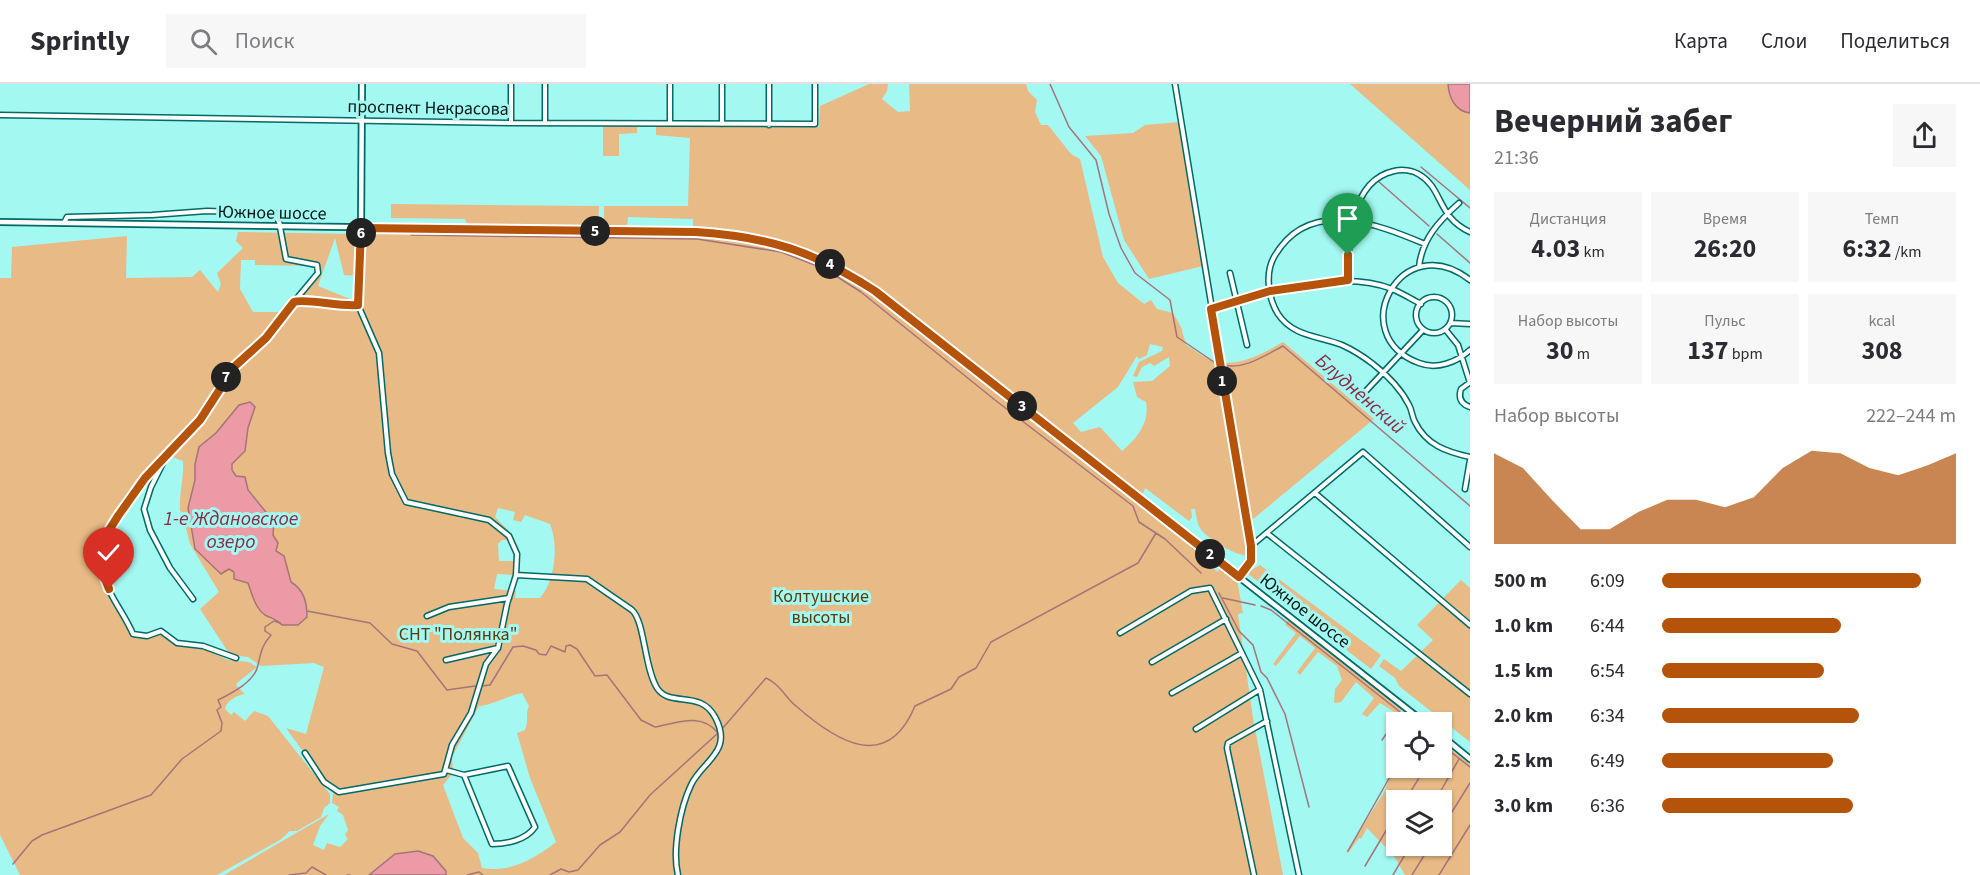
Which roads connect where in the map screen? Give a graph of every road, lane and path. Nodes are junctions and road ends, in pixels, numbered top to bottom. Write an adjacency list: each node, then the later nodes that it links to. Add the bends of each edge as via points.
1 (362, 84): 10 (street)
2 (511, 84): 11 (street)
3 (545, 84): 12 (street)
4 (670, 84): 13 (street)
5 (722, 84): 14 (street)
6 (769, 84): 15 (street)
7 (815, 84): 15 (street, проспект Некрасова, via 814,124)
8 (1175, 84): 35 (street)
9 (0, 115): 10 (street, проспект Некрасова)
10 (362, 120): 11 (street, проспект Некрасова); 22 (street)
11 (511, 123): 12 (street, проспект Некрасова)
12 (545, 123): 13 (street, проспект Некрасова)
13 (670, 123): 14 (street, проспект Некрасова)
14 (722, 124): 15 (street, проспект Некрасова)
15 (769, 125)
16 (1459, 203): 17 (street)
17 (1446, 215): 18 (street, via 1433,188 1420,175 1401,169 1381,174 1372,181); 23 (street); 24 (street)
18 (1353, 220): 24 (street); 27 (street); 30 (street, via 1318,222 1300,228 1284,241 1272,260)
19 (0, 222): 20 (street, Южное шоссе)
20 (64, 223): 21 (street, Южное шоссе); 21 (street, via 67,217 207,211 275,213)
21 (280, 227): 22 (street, Южное шоссе); 32 (street, via 286,259 317,265 318,273)
22 (361, 228): 34 (street); 56 (street, Южное шоссе, via 696,232 741,235 808,253 875,291)
23 (1470, 232)
24 (1425, 244): 25 (street)
25 (1419, 267): 28 (street, via 1444,265); 29 (street, via 1401,276)
26 (1230, 273): 31 (street)
27 (1348, 280): 29 (street); 30 (street)
28 (1470, 280)
29 (1390, 288): 33 (street); 42 (street, via 1383,319 1387,335)
30 (1270, 291): 31 (street); 44 (street, via 1278,313 1290,326 1341,345)
31 (1236, 301): 35 (street); 40 (street)
32 (294, 302): 34 (street); 48 (street, via 266,338 235,366 200,420)
33 (1420, 304): 36 (street, via 1431,298 1442,300 1450,308); 39 (street, via 1416,314)
34 (358, 305): 55 (street, via 379,353 388,453 392,474 406,502 498,525 515,547)
35 (1211, 309): 53 (street)
36 (1450, 323): 37 (street); 38 (street)
37 (1470, 324)
38 (1445, 329): 39 (street, via 1434,333); 43 (street)
39 (1423, 330): 42 (street)
40 (1247, 345)
41 (1470, 350): 43 (street)
42 (1401, 353): 43 (street, via 1423,365 1440,365); 44 (street)
43 (1462, 356): 45 (street)
44 (1383, 372): 46 (street); 49 (street, via 1410,405 1415,423 1427,440 1445,452)
45 (1470, 383): 47 (street, via 1461,389 1460,397)
46 (1364, 393)
47 (1470, 407)
48 (166, 457): 58 (street, via 144,509 159,548); 65 (street, via 140,485 106,535 101,562 105,582 133,634 147,636 161,631 177,643 203,646)
49 (1470, 458): 50 (street)
50 (1465, 489)
51 (1315, 493): 52 (street); 54 (street, via 1363,452); 61 (street)
52 (1268, 534): 53 (street); 70 (street)
53 (1251, 546): 56 (street, via 1251,561)
54 (1470, 547)
55 (516, 575): 57 (street); 79 (street, via 587,579 632,610 637,617 647,666 659,691 674,698 699,701 715,716 721,737 717,751 690,788 677,835)
56 (1239, 577): 71 (street, Южное шоссе)
57 (509, 598): 59 (street, via 449,607); 63 (street)
58 (193, 599)
59 (427, 616)
60 (1226, 619): 62 (street, via 1210,588 1191,591); 64 (street); 67 (street)
61 (1470, 625)
62 (1120, 633)
63 (498, 648): 66 (street); 77 (street, via 486,664 471,712 452,745)
64 (1242, 653): 68 (street); 69 (street)
65 (236, 658)
66 (446, 660)
67 (1152, 662)
68 (1260, 690): 72 (street); 73 (street)
69 (1172, 693)
70 (1470, 694)
71 (1411, 712)
72 (1267, 721): 80 (street, via 1228,743 1227,748); 81 (street)
73 (1196, 729)
74 (1452, 744): 76 (street)
75 (305, 753): 77 (street, via 324,782 339,792 434,777)
76 (1470, 759)
77 (446, 770): 78 (street)
78 (464, 775): 78 (street, via 492,844 517,841 534,831 508,766)
79 (678, 875)
80 (1254, 875)
81 (1299, 875)

